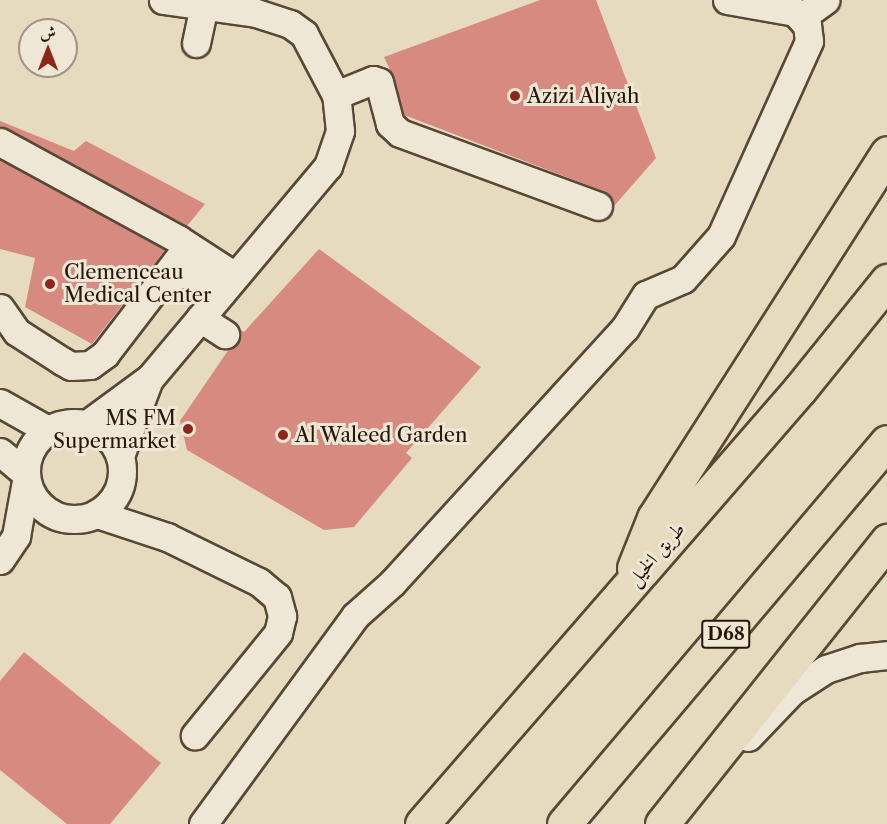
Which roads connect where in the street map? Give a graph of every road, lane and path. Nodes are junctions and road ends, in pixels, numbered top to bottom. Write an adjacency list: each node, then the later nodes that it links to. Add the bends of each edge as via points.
1 (163, 0): 5 (street)
2 (727, 0): 6 (street, via 786,9)
3 (825, 0): 6 (street)
4 (237, 5): 5 (street); 8 (street, via 304,34)
5 (204, 6): 7 (street)
6 (802, 17): 35 (street, via 809,32 805,57 712,248 683,279 646,295 617,337 392,583 355,616)
7 (196, 43)
8 (336, 95): 11 (street, via 373,80 379,82 390,124 400,134); 15 (street, via 340,131 328,166)
9 (0, 142): 12 (street)
10 (887, 153): 31 (highway, via 654,518 640,548)
11 (598, 206)
12 (188, 246): 13 (street); 15 (street)
13 (164, 278): 15 (street, via 197,274); 18 (street, via 105,354 90,365 71,366)
14 (887, 281): 31 (highway, طريق الخيل, via 800,389)
15 (228, 284): 17 (street)
16 (0, 308): 18 (street)
17 (200, 318): 19 (street); 20 (street)
18 (9, 328)
19 (225, 334)
20 (150, 378): 22 (street); 26 (street)
21 (0, 403): 23 (street)
22 (87, 425): 23 (street, via 67,423); 26 (street, via 107,436)
23 (48, 430): 27 (street, via 33,444)
24 (887, 442): 37 (highway, D68)
25 (0, 452): 27 (street)
26 (120, 456): 28 (street, via 122,472 117,493)
27 (26, 477): 28 (street, via 43,509); 30 (street, via 20,523)
28 (86, 517): 30 (street, via 41,530); 33 (street, via 144,527 266,586 279,603 282,616 278,633)
29 (887, 541): 34 (highway)
30 (5, 554)
31 (631, 582): 36 (highway, طريق الخيل)
32 (887, 655): 34 (street, via 843,663 808,680 792,691 713,775)
33 (195, 735)
34 (704, 776): 38 (highway)
35 (203, 824)
36 (422, 824)
37 (564, 824)
38 (663, 824)

